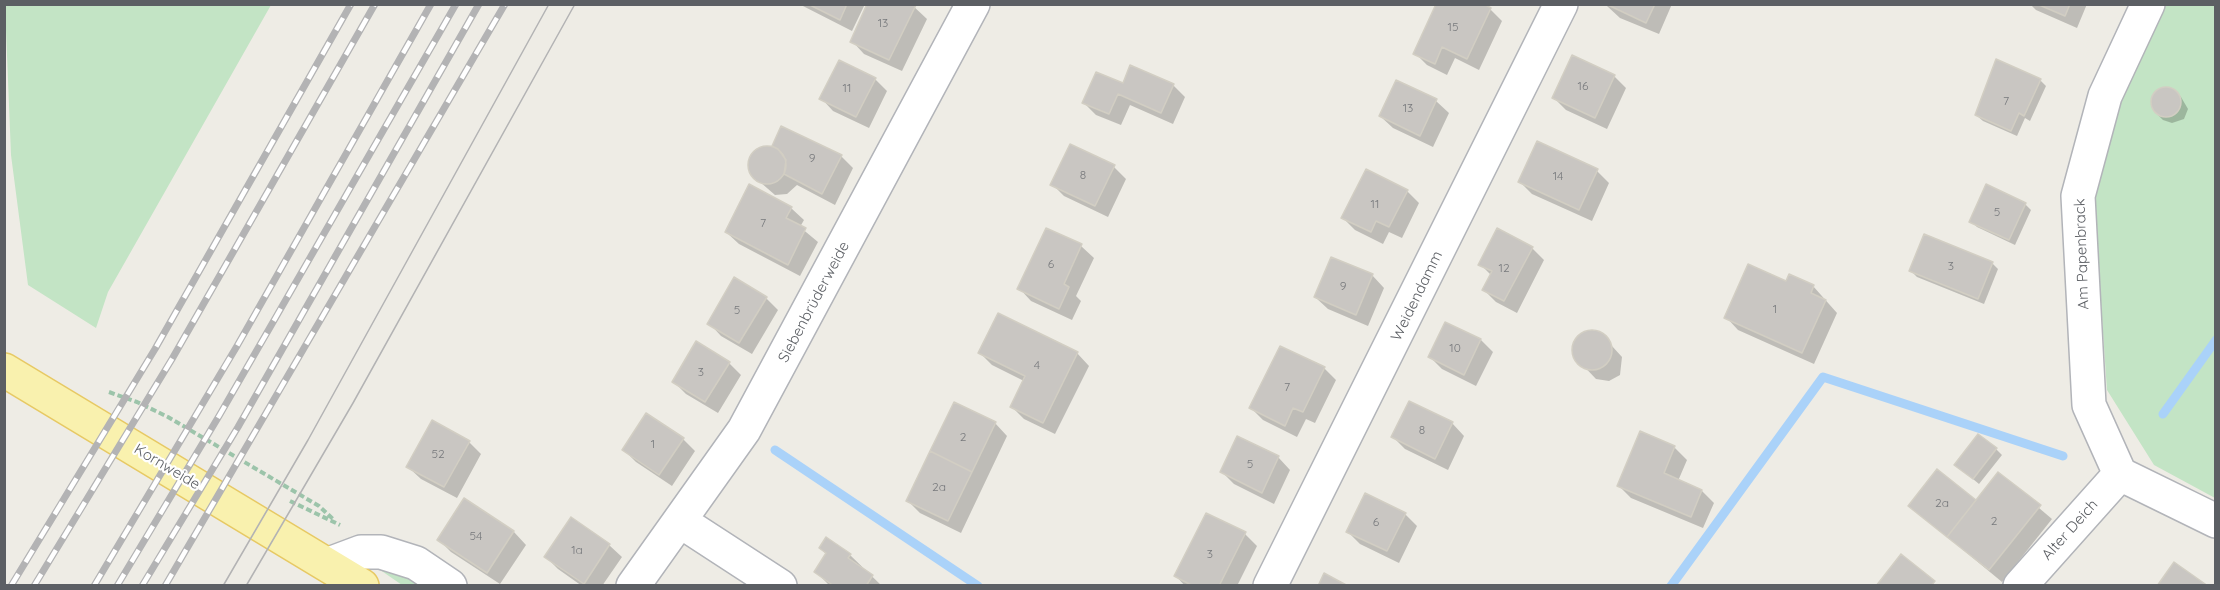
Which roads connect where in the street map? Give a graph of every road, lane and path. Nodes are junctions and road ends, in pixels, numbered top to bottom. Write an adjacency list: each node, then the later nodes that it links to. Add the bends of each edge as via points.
1 (973, 4): 7 (street, Siebenbrüderweide, via 744,430)
2 (1561, 4): 15 (street, Weidendamm)
3 (2148, 4): 6 (street, Am Papenbrack, via 2105,96 2078,196 2089,405)
4 (4, 370): 10 (main road, Kornweide)
5 (104, 390): 9 (path, via 168,417 320,506)
6 (2120, 474): 8 (street); 16 (street, Alter Deich)
7 (680, 521): 13 (street, Siebenbrüderweide); 14 (street)
8 (2216, 521)
9 (336, 523)
10 (329, 564): 11 (main road, Kornweide); 12 (street, via 361,552 381,552 416,563)
11 (362, 585)
12 (450, 585)
13 (633, 585)
14 (780, 585)
15 (1270, 585)
16 (2020, 585)

